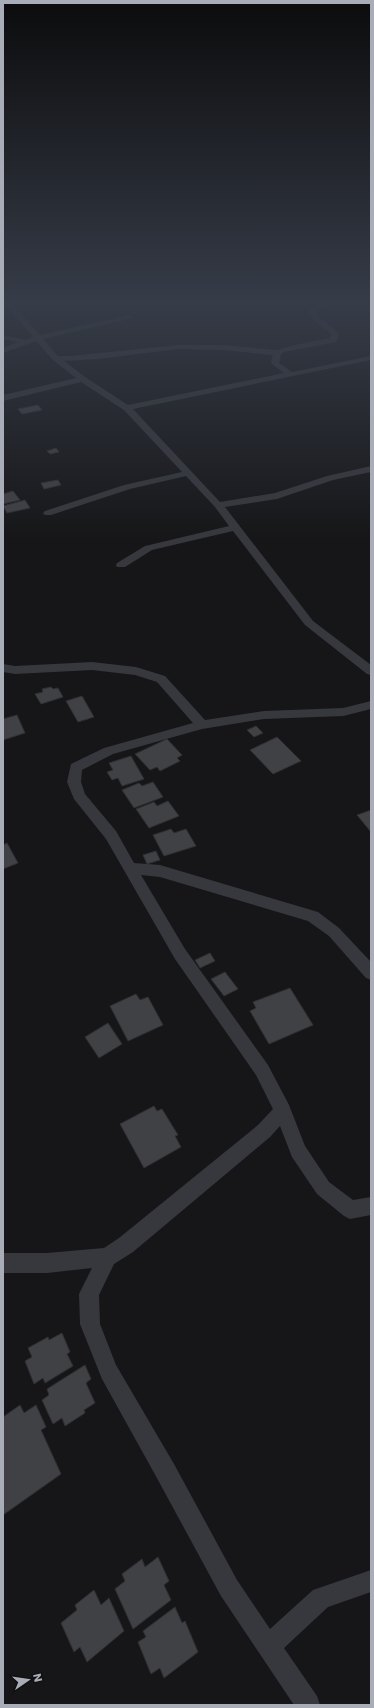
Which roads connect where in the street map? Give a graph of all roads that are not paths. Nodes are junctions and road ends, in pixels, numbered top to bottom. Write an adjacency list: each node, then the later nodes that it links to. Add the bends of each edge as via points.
1 (71, 382): 4 (street)
2 (86, 382): 5 (street)
3 (258, 382): 5 (street)
4 (3, 398)
5 (127, 408): 7 (street)
6 (371, 469): 8 (street, via 330,478 277,496)
7 (189, 473): 8 (street); 9 (street, via 127,487)
8 (218, 505): 10 (street)
9 (48, 513)
10 (235, 528): 11 (street, via 149,548); 13 (street, via 309,623)
11 (121, 564)
12 (371, 657): 13 (street)
13 (357, 659): 15 (street)
14 (3, 668): 17 (street, via 15,670 92,666 136,671 161,679)
15 (371, 671)
16 (371, 705): 17 (street, via 343,712 264,715)
17 (202, 725): 18 (street, via 109,751 76,767 74,782 79,796 110,834)
18 (130, 868): 19 (street, via 160,871 313,916 334,932); 20 (street, via 180,954 262,1070)
19 (371, 973)
20 (283, 1111): 21 (street, via 298,1151 323,1188 350,1210); 22 (street, via 264,1132 126,1245)
21 (371, 1206)
22 (107, 1257): 23 (street, via 47,1263); 25 (street, via 89,1294 90,1324 109,1372 229,1588)
23 (3, 1263)
24 (371, 1581): 25 (street, via 320,1598)
25 (268, 1647): 26 (street)
26 (308, 1705)

